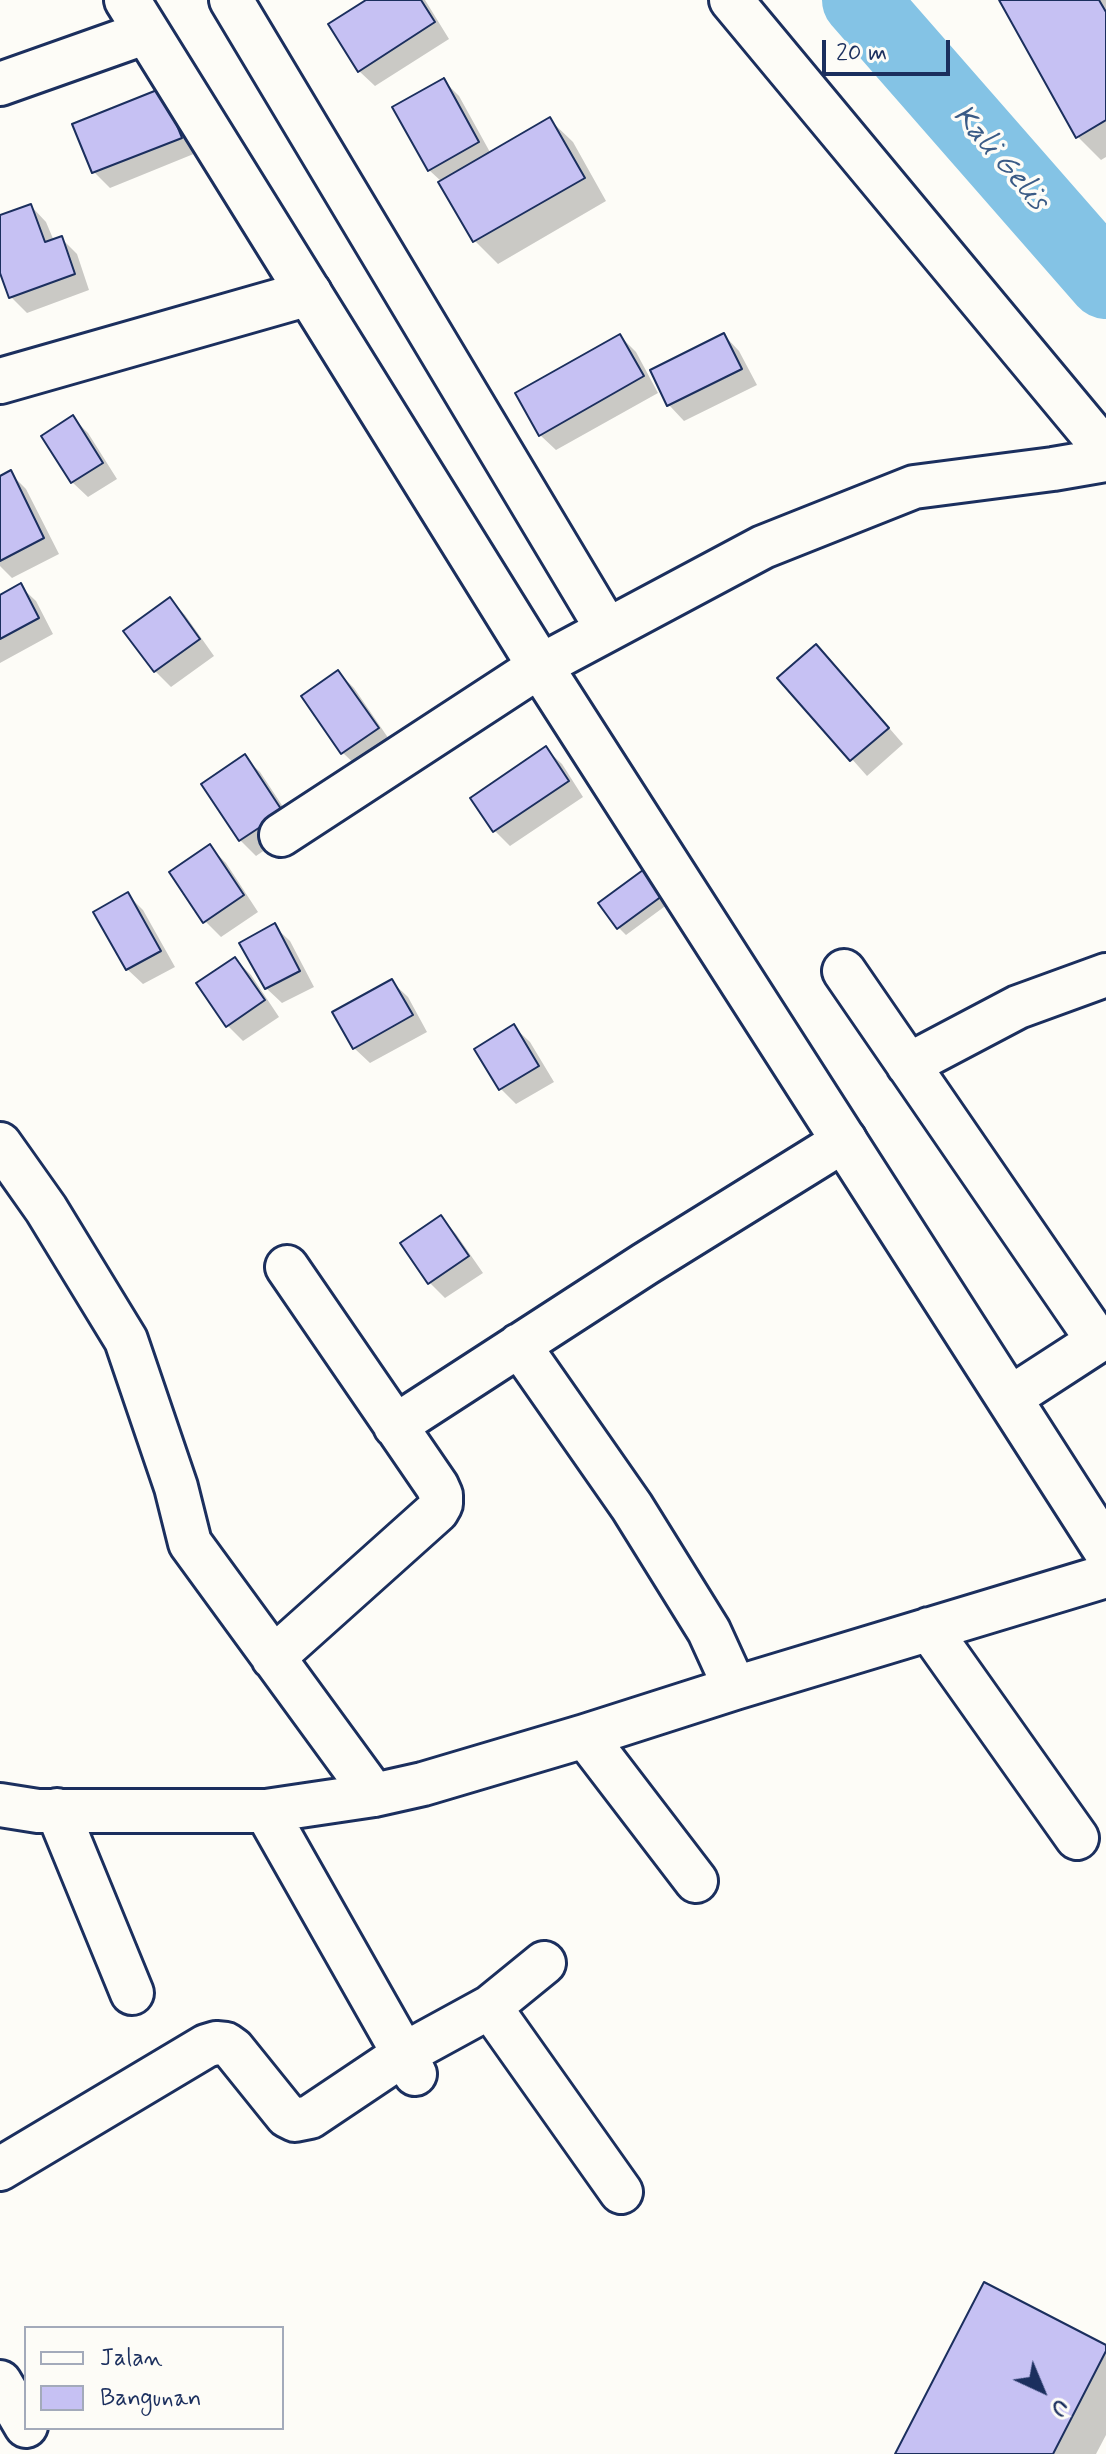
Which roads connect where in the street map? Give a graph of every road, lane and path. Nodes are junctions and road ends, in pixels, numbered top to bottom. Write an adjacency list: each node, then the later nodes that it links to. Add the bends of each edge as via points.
1 (231, 0): 9 (street)
2 (731, 0): 7 (street)
3 (137, 16): 4 (street); 5 (main road)
4 (0, 84)
5 (309, 293): 6 (main road); 10 (main road)
6 (0, 381)
7 (1106, 451)
8 (1106, 460): 9 (street, via 914,487 763,547)
9 (607, 629): 10 (street)
10 (540, 666): 11 (street); 15 (main road)
11 (281, 835)
12 (844, 971): 14 (street)
13 (1106, 975): 14 (street, via 1018,1007)
14 (908, 1065): 19 (street, via 1098,1341)
15 (845, 1140): 18 (street); 19 (main road)
16 (0, 1144): 24 (street, via 126,1340 190,1543)
17 (287, 1267): 20 (street)
18 (519, 1345): 20 (street); 25 (street, via 640,1519 709,1631)
19 (1010, 1398): 21 (main road)
20 (395, 1426): 24 (street, via 437,1486 441,1504)
21 (1106, 1550)
22 (1106, 1576): 23 (street)
23 (929, 1629): 25 (street); 31 (street)
24 (273, 1658): 27 (street)
25 (735, 1688): 26 (street)
26 (585, 1736): 27 (street); 32 (street)
27 (374, 1795): 30 (street)
28 (0, 1805): 29 (street)
29 (57, 1810): 30 (street); 34 (street)
30 (266, 1811): 36 (street)
31 (1077, 1838)
32 (696, 1881)
33 (544, 1963): 35 (street)
34 (132, 1993)
35 (490, 2007): 36 (street); 38 (street)
36 (410, 2064): 37 (street, via 295,2120 233,2049 226,2044 206,2046)
37 (0, 2169)
38 (621, 2192)
39 (0, 2382): 40 (street)
40 (24, 2426)

